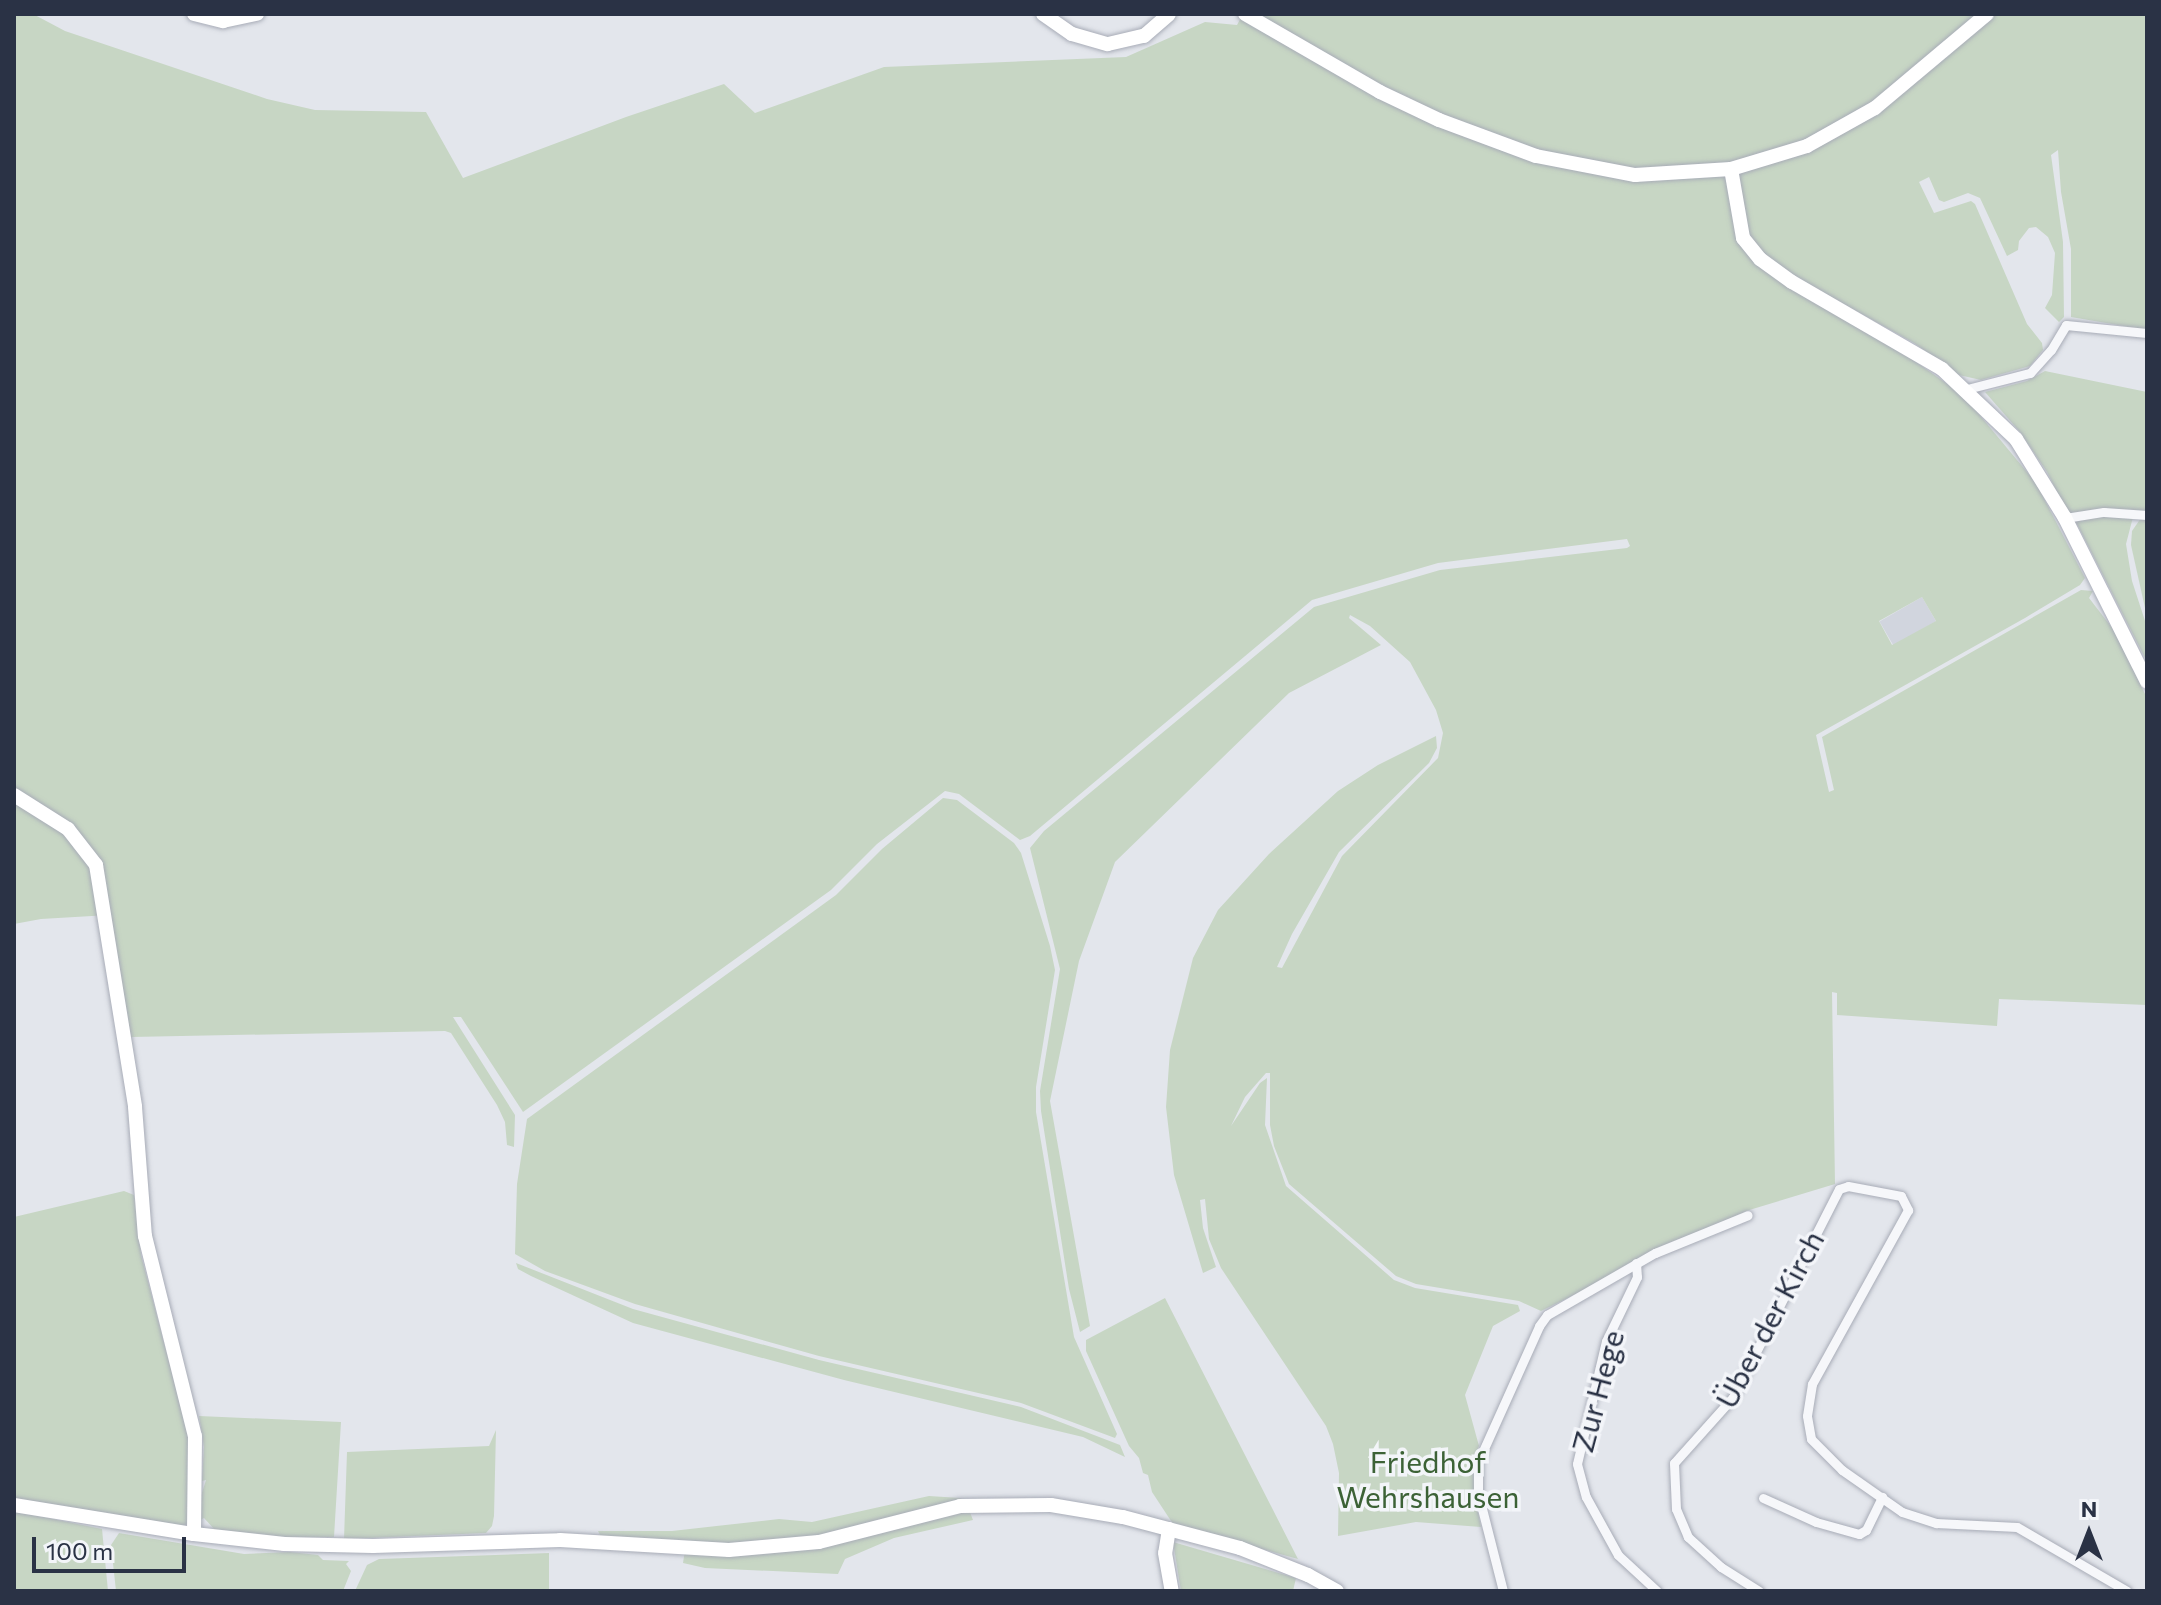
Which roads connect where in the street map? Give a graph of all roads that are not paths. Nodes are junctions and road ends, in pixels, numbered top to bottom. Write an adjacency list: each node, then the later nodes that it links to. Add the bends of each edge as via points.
1 (194, 14): 2 (street, via 223,21)
2 (257, 14)
3 (1043, 14): 6 (street, via 1072,34 1108,44 1144,36)
4 (1245, 14): 7 (street, via 1380,92 1536,156 1635,175)
5 (1987, 14): 7 (street, via 1875,108 1807,146)
6 (1166, 16)
7 (1731, 169): 9 (street, via 1741,234 1760,259)
8 (2147, 333): 9 (street, via 2066,325 2030,373)
9 (1967, 389): 11 (street, via 2016,439)
10 (2147, 515): 11 (street, via 2104,512)
11 (2065, 518): 12 (street)
12 (2147, 682)
13 (14, 795): 20 (street, via 68,829 96,865 135,1107 145,1236 195,1436)
14 (1748, 1215): 15 (street, via 1698,1232)
15 (1636, 1263): 23 (street, via 1547,1315 1479,1456 1478,1493); 24 (street, Zur Hege, via 1637,1277 1606,1341 1577,1464 1586,1497 1618,1555)
16 (1882, 1497): 17 (street, via 1859,1534); 25 (street, Über der Kirch, via 1820,1450 1811,1439 1807,1416 1812,1384 1906,1217 1901,1196 1848,1186 1839,1189 1733,1397 1680,1452 1673,1467 1676,1509 1688,1537); 26 (street, via 1927,1521 2017,1527)
17 (1763, 1498)
18 (14, 1505): 20 (street)
19 (1169, 1529): 20 (street, via 1084,1509 1010,1504 938,1510 794,1546 729,1550 545,1540 338,1546); 21 (street, via 1165,1553); 22 (street, via 1240,1548)
20 (194, 1534)
21 (1172, 1591)
22 (1337, 1591)
23 (1503, 1591)
24 (1657, 1591)
25 (1759, 1591)
26 (2127, 1591)

